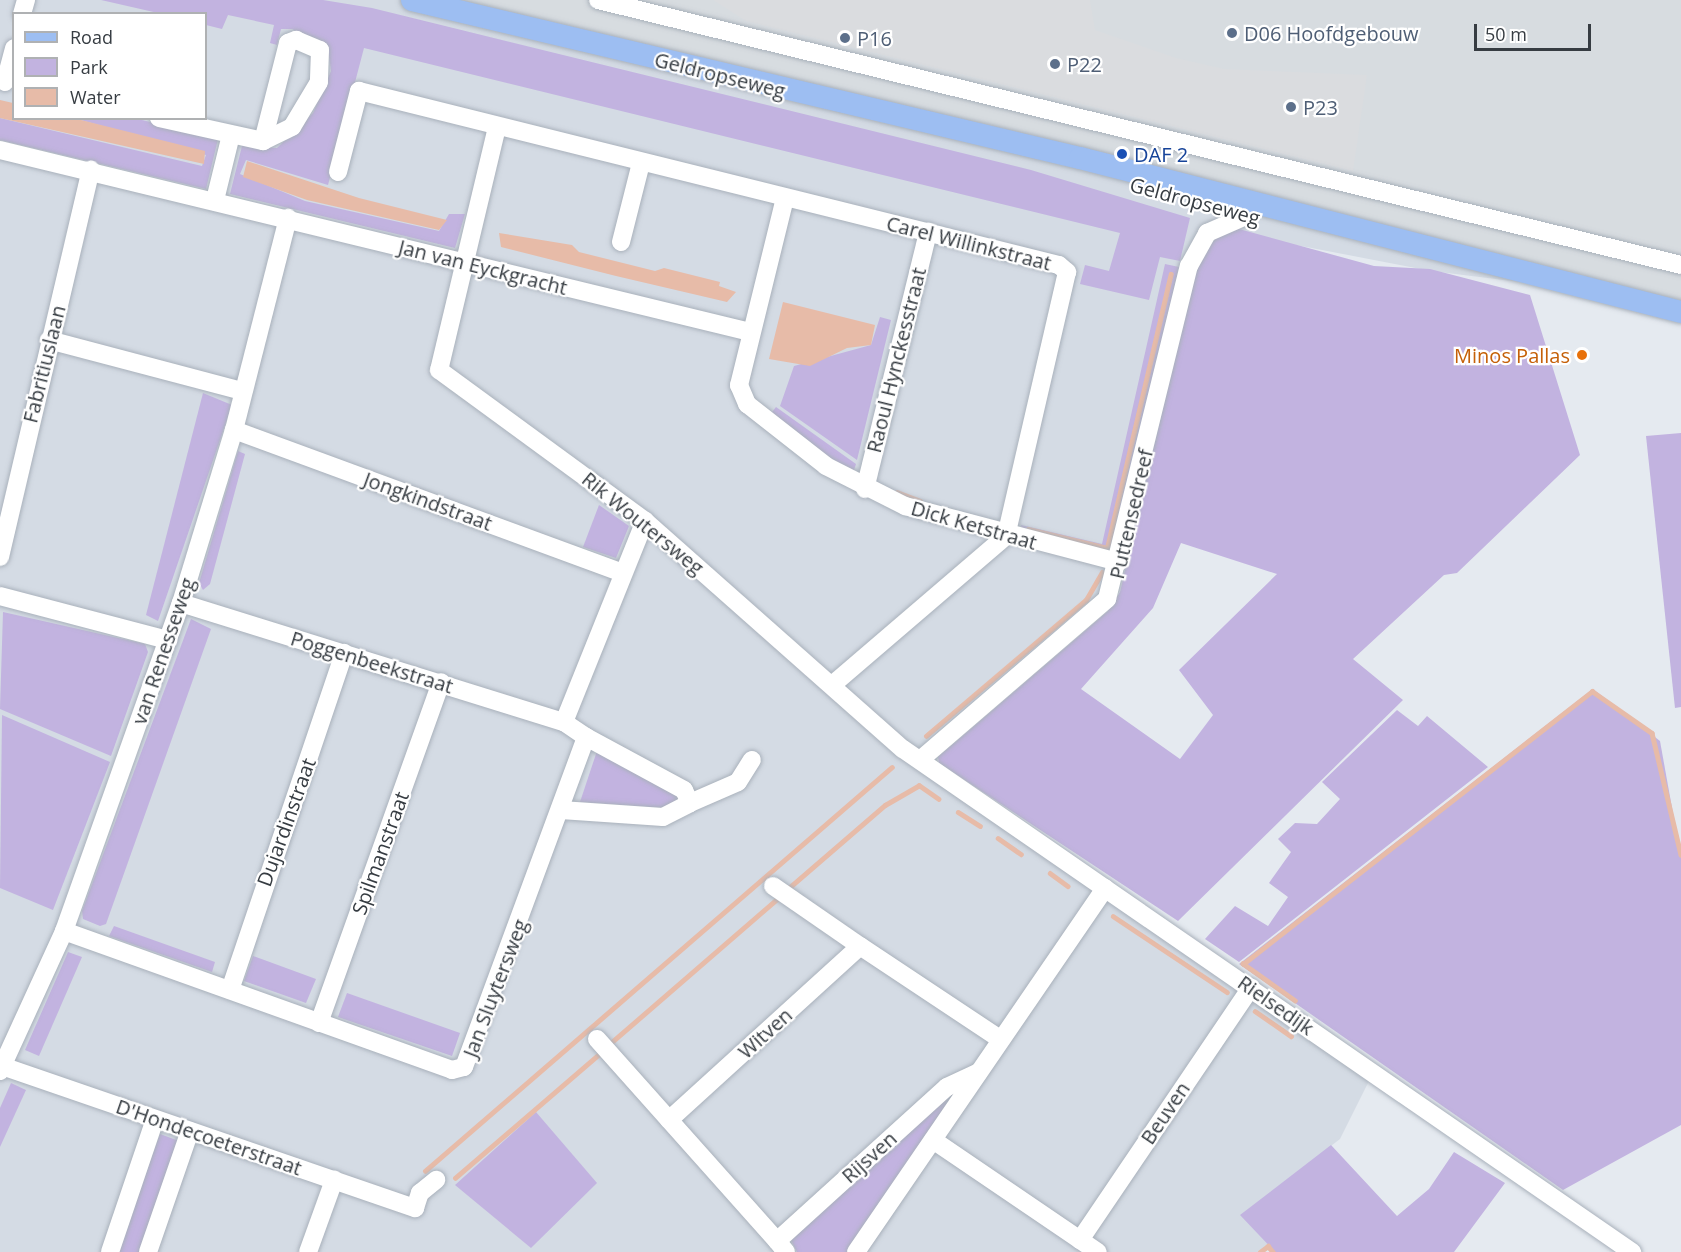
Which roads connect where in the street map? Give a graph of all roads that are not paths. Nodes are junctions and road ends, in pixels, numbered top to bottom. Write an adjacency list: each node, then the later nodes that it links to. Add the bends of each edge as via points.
1 (412, 0): 9 (main road, Geldropseweg)
2 (598, 0): 22 (street)
3 (12, 57): 4 (street)
4 (6, 83)
5 (167, 120): 7 (street)
6 (497, 127): 11 (street, Carel Willinkstraat); 13 (street, Carel Willinkstraat, via 359,92); 21 (street)
7 (231, 135): 8 (street); 15 (street)
8 (263, 141): 8 (street, via 283,135 305,111 319,82 320,50 296,40 288,43)
9 (1027, 149): 16 (main road, Geldropseweg, via 1077,169); 19 (main road, Geldropseweg, via 1080,158)
10 (0, 150): 12 (street, Jan van Eyckgracht)
11 (641, 163): 14 (street, Carel Willinkstraat); 20 (street)
12 (91, 170): 15 (street, Jan van Eyckgracht); 25 (street, Fabritiuslaan)
13 (338, 172)
14 (785, 198): 18 (street, Carel Willinkstraat); 24 (street, Dick Ketstraat)
15 (216, 200): 17 (street, Jan van Eyckgracht)
16 (1246, 216): 19 (main road, Geldropseweg); 33 (street, Puttensedreef, via 1207,233 1189,266)
17 (288, 218): 21 (street, Jan van Eyckgracht); 26 (street, van Renesseweg)
18 (928, 232): 29 (street, Raoul Hynckesstraat); 31 (street, Carel Willinkstraat, via 1059,265 1067,272)
19 (1366, 234): 23 (main road, Geldropseweg, via 1623,305)
20 (621, 242)
21 (464, 263): 24 (street, Jan van Eyckgracht); 30 (street, Rik Woutersweg, via 440,370)
22 (1681, 264)
23 (1681, 312)
24 (750, 332): 29 (street, Dick Ketstraat, via 739,385 747,404)
25 (49, 340): 26 (street); 28 (street, Fabritiuslaan)
26 (242, 391): 27 (street, van Renesseweg)
27 (234, 430): 34 (street, Jongkindstraat); 36 (street, van Renesseweg)
28 (8, 476): 32 (street, Fabritiuslaan)
29 (865, 489): 31 (street, Dick Ketstraat, via 941,519)
30 (645, 520): 34 (street); 40 (street, Rik Woutersweg)
31 (1006, 536): 33 (street, Dick Ketstraat); 40 (street)
32 (0, 557)
33 (1119, 562): 44 (street, Puttensedreef, via 1101,608)
34 (622, 573): 41 (street)
35 (3, 598): 37 (street)
36 (181, 603): 37 (street, van Renesseweg); 38 (street, Poggenbeekstraat)
37 (168, 640): 49 (street, van Renesseweg)
38 (344, 654): 39 (street, Poggenbeekstraat); 52 (street, Dujardinstraat)
39 (441, 682): 41 (street, Poggenbeekstraat); 53 (street, Spilmanstraat)
40 (832, 685): 44 (street, Rik Woutersweg)
41 (564, 722): 42 (street)
42 (586, 737): 45 (street, via 684,790); 46 (street, Jan Sluytersweg)
43 (752, 760): 45 (street, via 738,782)
44 (920, 760): 48 (street, Rielsedijk)
45 (690, 803): 46 (street, via 663,817)
46 (561, 810): 53 (street, Jan Sluytersweg, via 465,1067 452,1070)
47 (773, 886): 50 (street)
48 (1105, 888): 51 (street, Rielsedijk); 55 (street, Rijsven)
49 (64, 931): 52 (street, Jan Sluytersweg); 56 (street, van Renesseweg)
50 (860, 946): 55 (street); 59 (street, Witven)
51 (1251, 987): 64 (street, Beuven); 71 (street, Rielsedijk)
52 (230, 990): 53 (street, Jan Sluytersweg)
53 (319, 1023)
54 (597, 1039): 59 (street)
55 (1000, 1039): 57 (street, Rijsven)
56 (1, 1069): 58 (street, D'Hondecoeterstraat)
57 (979, 1072): 61 (street, Rijsven); 65 (street, Rijsven, via 947,1086)
58 (155, 1119): 60 (street, D'Hondecoeterstraat); 66 (street)
59 (669, 1120): 65 (street)
60 (190, 1131): 62 (street, D'Hondecoeterstraat); 67 (street)
61 (933, 1140): 64 (street); 69 (street, Rijsven)
62 (334, 1180): 63 (street, D'Hondecoeterstraat, via 415,1208 420,1193); 68 (street)
63 (436, 1180)
64 (1080, 1240): 70 (street)
65 (782, 1246)
66 (110, 1252)
67 (148, 1252)
68 (308, 1252)
69 (856, 1252)
70 (1098, 1252)
71 (1632, 1252)

